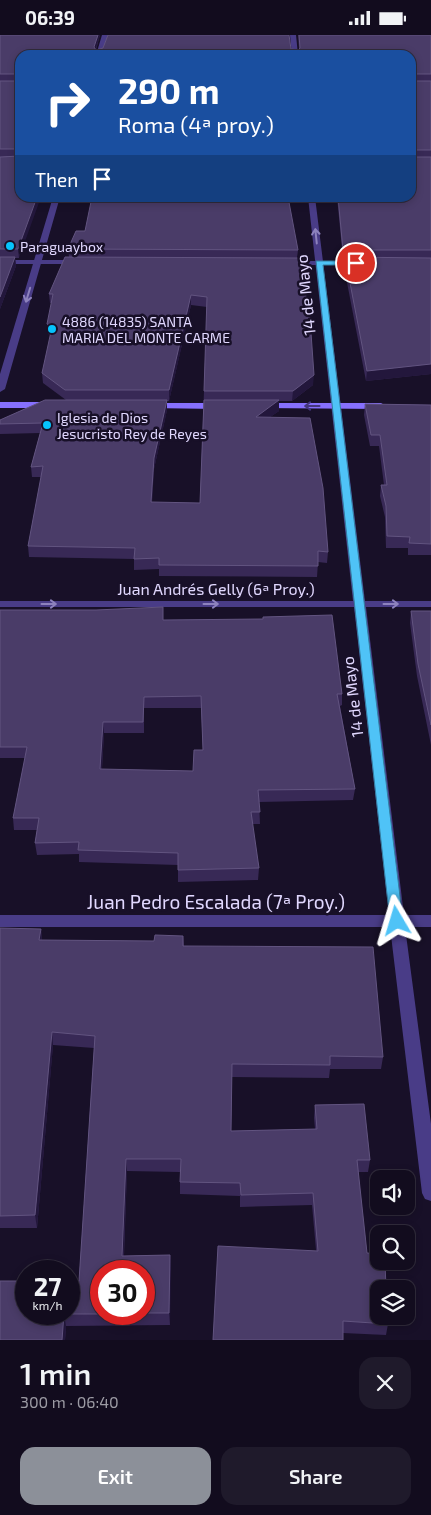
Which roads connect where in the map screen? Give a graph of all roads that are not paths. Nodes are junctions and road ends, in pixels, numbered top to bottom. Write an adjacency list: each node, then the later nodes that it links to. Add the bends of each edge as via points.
1 (106, 35): 3 (street)
2 (293, 35): 4 (street)
3 (102, 50)
4 (294, 50)
5 (56, 202): 8 (street)
6 (313, 202): 11 (street, 14 de Mayo, one-way to 6)
7 (0, 262): 8 (street)
8 (38, 262): 9 (street); 13 (street, one-way to 13)
9 (86, 263)
10 (270, 263): 11 (street)
11 (319, 263): 12 (street); 19 (street, 14 de Mayo)
12 (366, 263)
13 (0, 389)
14 (0, 405): 15 (main road)
15 (59, 405)
16 (138, 406): 17 (main road)
17 (227, 406)
18 (256, 406): 19 (main road, one-way to 18)
19 (335, 406): 20 (main road); 22 (street, 14 de Mayo)
20 (393, 406)
21 (0, 604): 22 (street, Juan Andrés Gelly (6ª Proy.), one-way to 22)
22 (359, 604): 23 (street, Juan Andrés Gelly (6ª Proy.), one-way to 23); 25 (street, 14 de Mayo)
23 (431, 604)
24 (0, 921): 25 (street, Juan Pedro Escalada (7ª Proy.))
25 (397, 921): 26 (street, Juan Pedro Escalada (7ª Proy.)); 27 (street, 14 de Mayo)
26 (431, 921)
27 (431, 1193)

